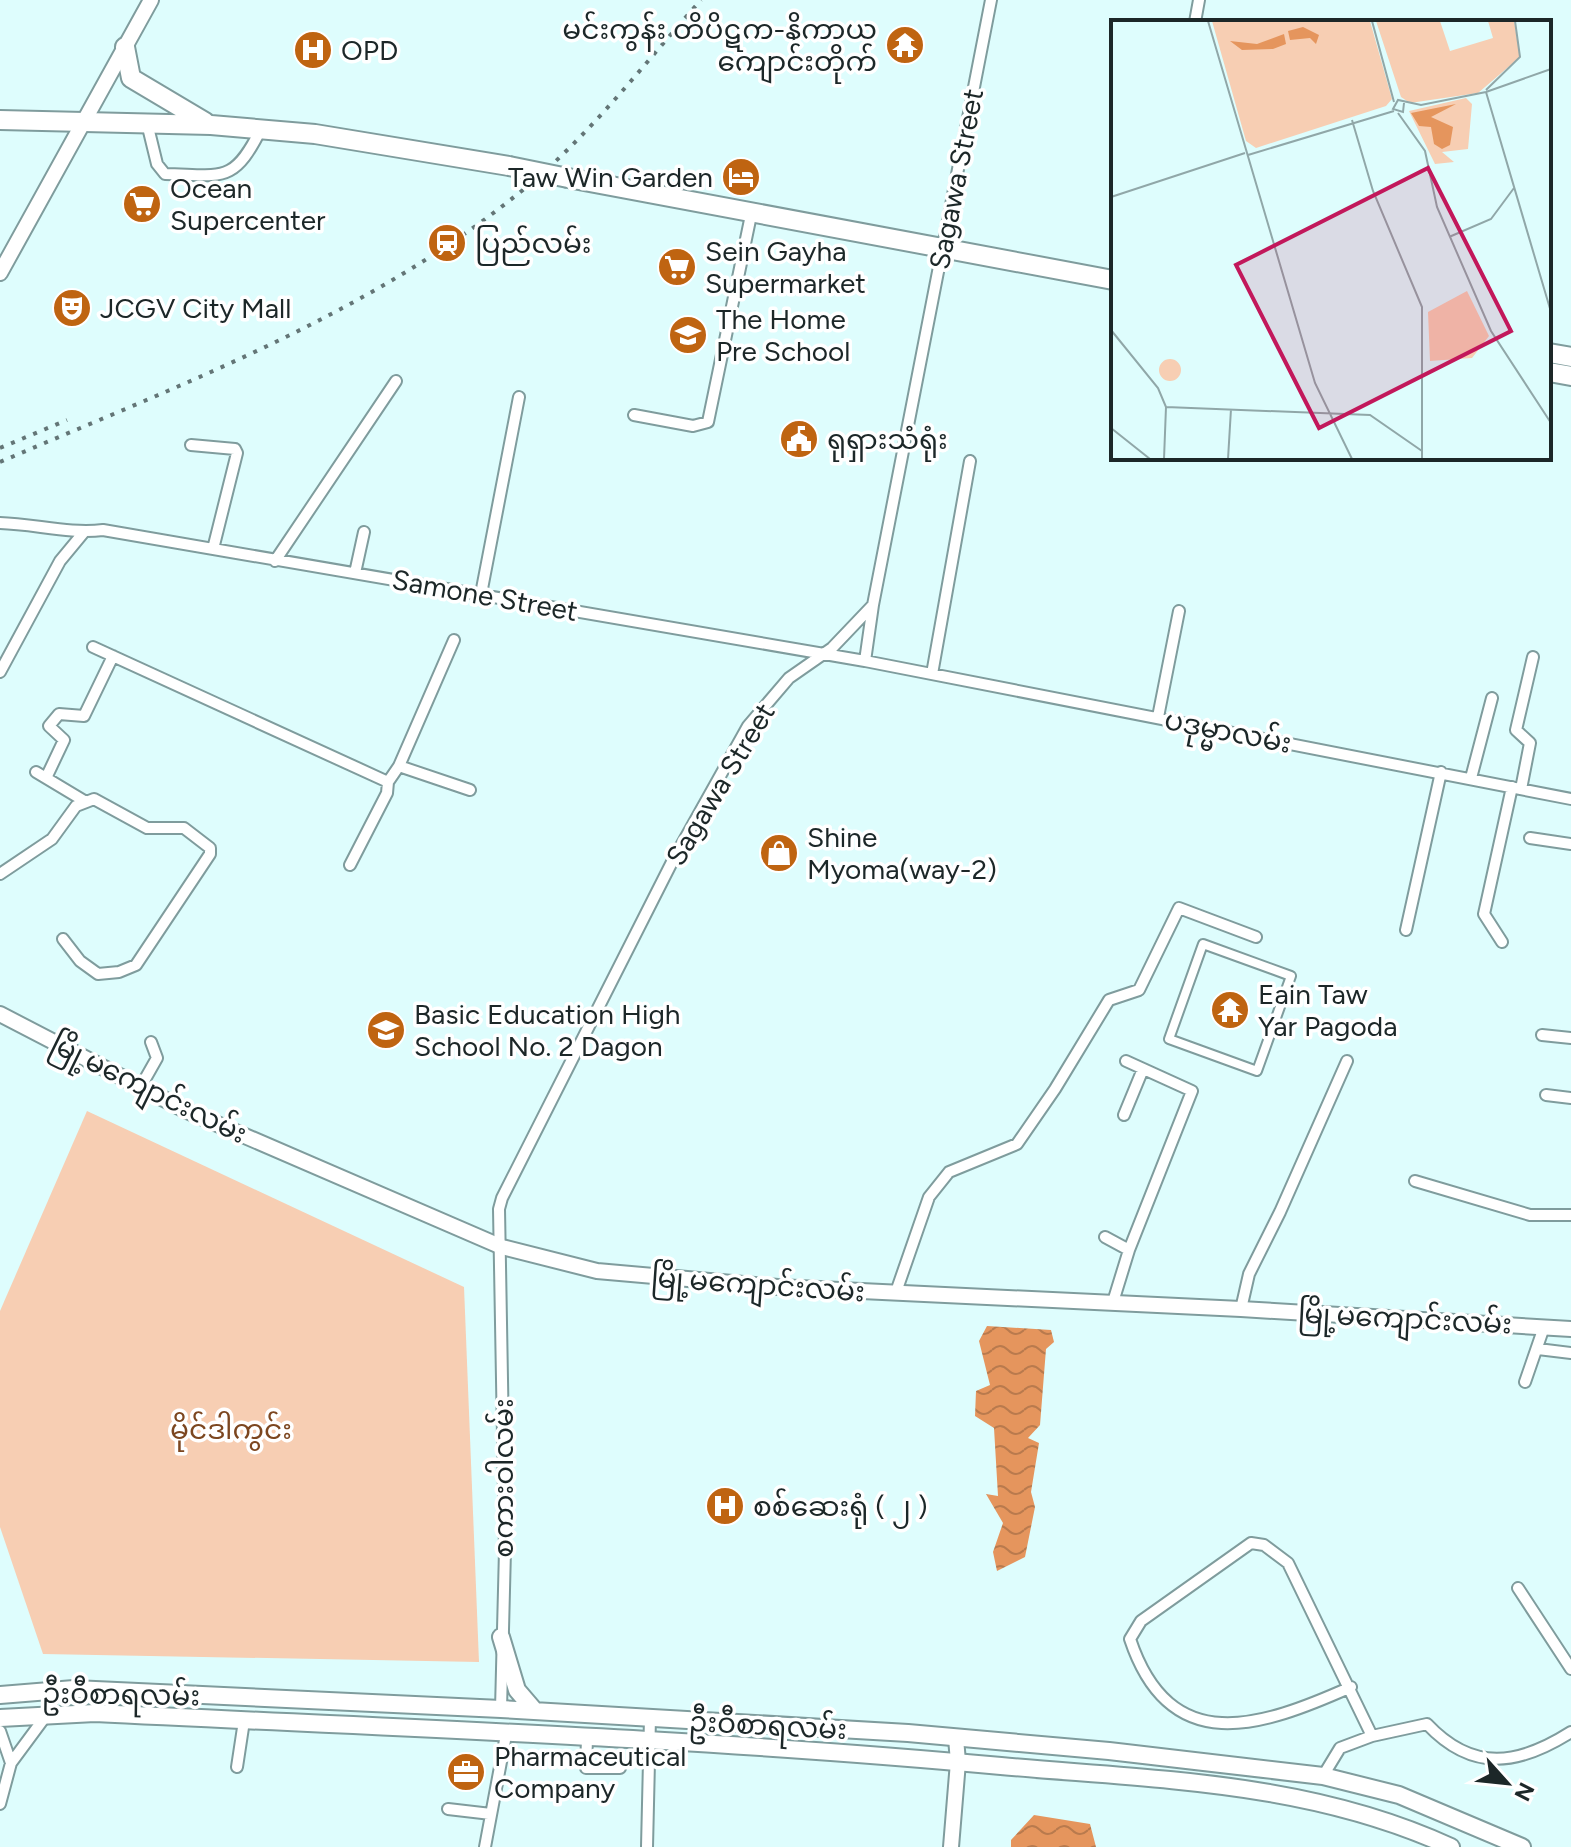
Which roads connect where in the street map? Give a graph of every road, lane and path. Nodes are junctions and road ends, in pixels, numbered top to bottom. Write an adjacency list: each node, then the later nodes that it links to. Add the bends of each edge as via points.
1 (151, 0): 5 (main road)
2 (991, 0): 12 (street, Sagawa Street)
3 (1199, 0): 4 (street)
4 (1195, 20)
5 (125, 47): 7 (main road); 9 (highway, via 131,78)
6 (0, 120): 7 (highway)
7 (84, 120): 8 (highway); 13 (main road)
8 (147, 123): 9 (highway); 10 (street, via 157,164 165,174 226,174 241,165)
9 (211, 125): 10 (highway)
10 (261, 129): 11 (highway, bridge, via 509,166)
11 (751, 215): 12 (highway); 21 (street, via 708,422 693,426)
12 (943, 248): 14 (highway); 31 (street, Sagawa Street)
13 (0, 273)
14 (1111, 280)
15 (1551, 353): 16 (highway)
16 (1571, 357)
17 (1551, 372): 18 (highway)
18 (1571, 376)
19 (396, 381): 28 (street)
20 (519, 397): 30 (street)
21 (634, 415)
22 (191, 445): 27 (street, via 237,453)
23 (970, 461): 41 (street)
24 (0, 523): 25 (street, Samone Street)
25 (84, 532): 27 (street, Samone Street, via 103,530); 40 (street, via 60,561)
26 (364, 532): 29 (street)
27 (213, 549): 28 (street, Samone Street)
28 (275, 561): 29 (street, Samone Street)
29 (355, 573): 30 (street, Samone Street)
30 (481, 594): 35 (street, Samone Street)
31 (873, 605): 35 (street, Sagawa Street); 38 (street)
32 (1179, 611): 43 (street)
33 (454, 640): 44 (street)
34 (93, 647): 36 (street)
35 (826, 653): 38 (street, Samone Street); 75 (street, Sagawa Street, via 789,678 748,726 672,862 502,1198)
36 (113, 656): 47 (street); 51 (street, via 87,713 57,715 49,726 64,740 41,775)
37 (1533, 657): 48 (street, via 1516,730 1530,743)
38 (865, 661): 39 (street, Samone Street)
39 (885, 665): 41 (street, ပဒုမ္မာလမ်း)
40 (0, 672)
41 (932, 674): 43 (street, ပဒုမ္မာလမ်း)
42 (1492, 698): 46 (street)
43 (1158, 717): 45 (street, ပဒုမ္မာလမ်း)
44 (399, 766): 47 (street); 49 (street)
45 (1441, 772): 46 (street, ပဒုမ္မာလမ်း); 56 (street)
46 (1471, 778): 48 (street, ပဒုမ္မာလမ်း)
47 (388, 782): 54 (street)
48 (1517, 788): 50 (street, ပဒုမ္မာလမ်း); 59 (street, via 1484,914)
49 (470, 790)
50 (1571, 799)
51 (86, 802): 55 (street, via 76,806 52,839); 58 (street, via 94,799 147,828 184,828 211,851 136,965 98,974)
52 (1530, 838): 53 (street)
53 (1571, 844)
54 (350, 865)
55 (0, 874)
56 (1406, 930)
57 (1256, 937): 77 (street, via 1179,908 1139,990 1109,1000 1017,1144 949,1172 937,1183)
58 (63, 939)
59 (1502, 942)
60 (1291, 976): 60 (street, via 1203,944 1169,1039 1257,1071)
61 (0, 1014): 68 (main road, မြို့မကျောင်းလမ်း)
62 (1542, 1035): 63 (street)
63 (1571, 1038)
64 (151, 1042): 68 (street, via 157,1058)
65 (1126, 1061): 67 (street)
66 (1347, 1061): 79 (street, via 1249,1274)
67 (1143, 1069): 71 (street); 76 (street, via 1188,1088 1192,1096)
68 (140, 1088): 75 (main road, မြို့မကျောင်းလမ်း)
69 (1546, 1095): 70 (street)
70 (1571, 1098)
71 (1124, 1115)
72 (1415, 1181): 73 (street, via 1530,1215)
73 (1571, 1215)
74 (1105, 1237): 76 (street)
75 (502, 1247): 77 (main road, မြို့မကျောင်းလမ်း, via 597,1271 666,1279); 86 (street, စကားဝါလမ်း)
76 (1129, 1250): 78 (street)
77 (896, 1292): 78 (main road, မြို့မကျောင်းလမ်း)
78 (1113, 1302): 79 (main road, မြို့မကျောင်းလမ်း)
79 (1241, 1309): 81 (main road, မြို့မကျောင်းလမ်း)
80 (1571, 1318): 81 (main road)
81 (1557, 1328): 82 (street)
82 (1538, 1349): 83 (street); 84 (street)
83 (1571, 1353)
84 (1525, 1382)
85 (1518, 1588): 87 (street)
86 (501, 1637): 93 (street, စကားဝါလမ်း); 94 (main road, via 517,1690)
87 (1571, 1669)
88 (1351, 1687): 88 (street, via 1288,1563 1256,1543 1141,1621 1130,1639 1166,1701 1209,1724 1249,1723); 103 (street)
89 (55, 1691): 90 (main road, ဦးဝီစာရလမ်း); 91 (main road, ဦးဝီစာရလမ်း); 95 (street)
90 (135, 1692): 92 (main road, ဦးဝီစာရလမ်း); 96 (main road)
91 (0, 1695)
92 (245, 1697): 93 (main road, ဦးဝီစာရလမ်း); 99 (main road)
93 (501, 1709): 94 (main road, ဦးဝီစာရလမ်း)
94 (535, 1711): 98 (main road, ဦးဝီစာရလမ်း)
95 (48, 1713): 96 (main road, ဦးဝီစာရလမ်း); 97 (main road, ဦးဝီစာရလမ်း); 111 (street)
96 (135, 1715): 99 (main road, ဦးဝီစာရလမ်း)
97 (0, 1718)
98 (650, 1718): 100 (main road, ဦးဝီစာရလမ်း); 107 (street)
99 (244, 1721): 102 (main road, ဦးဝီစာရလမ်း); 112 (street)
100 (810, 1728): 105 (main road, ဦးဝီစာရလမ်း); 109 (main road)
101 (0, 1731): 111 (street)
102 (506, 1735): 106 (main road, ဦးဝီစာရလမ်း); 119 (street)
103 (1372, 1736): 104 (street, via 1427,1724 1452,1746 1496,1759 1518,1759); 115 (street, via 1340,1748)
104 (1570, 1737)
105 (956, 1738): 108 (main road, ဦးဝီစာရလမ်း); 110 (main road)
106 (587, 1739): 107 (main road, ဦးဝီစာရလမ်း); 113 (street, via 586,1768)
107 (649, 1742): 109 (main road, ဦးဝီစာရလမ်း); 122 (street)
108 (1080, 1748): 114 (main road); 115 (main road, ဦးဝီစာရလမ်း)
109 (808, 1750): 110 (main road, ဦးဝီစာရလမ်း)
110 (958, 1762): 114 (main road, ဦးဝီစာရလမ်း); 123 (main road)
111 (11, 1763): 117 (street)
112 (237, 1767)
113 (620, 1768)
114 (1077, 1773): 116 (main road, ဦးဝီစာရလမ်း, via 1248,1788)
115 (1327, 1777): 116 (main road); 120 (main road, ဦးဝီစာရလမ်း, via 1399,1795)
116 (1325, 1802): 124 (main road, ဦးဝီစာရလမ်း)
117 (0, 1804)
118 (448, 1809): 119 (street)
119 (491, 1814): 121 (street)
120 (1516, 1846)
121 (485, 1847)
122 (647, 1847)
123 (951, 1847)
124 (1451, 1847)

